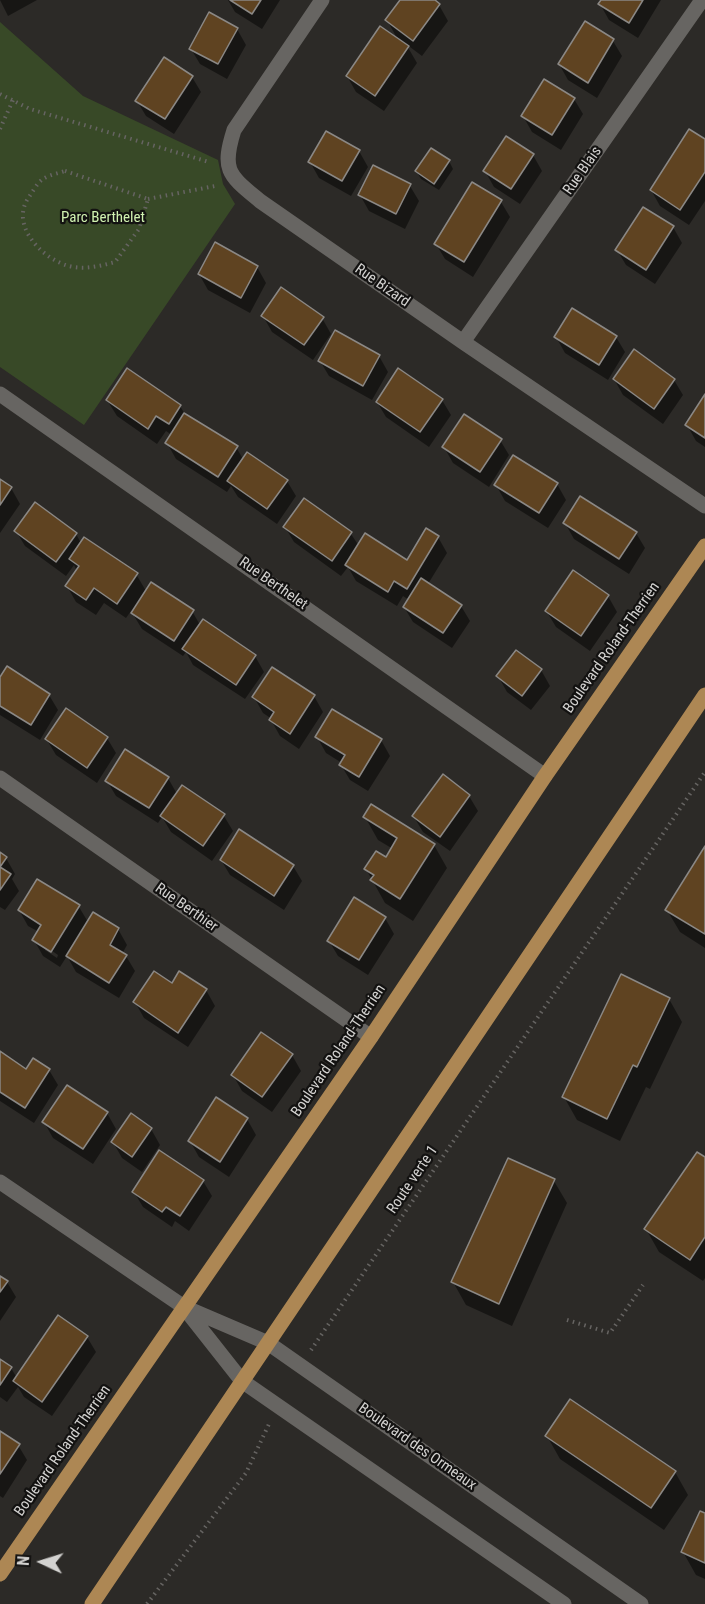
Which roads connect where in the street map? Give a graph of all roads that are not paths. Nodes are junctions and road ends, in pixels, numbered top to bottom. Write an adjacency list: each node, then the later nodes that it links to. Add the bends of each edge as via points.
1 (322, 0): 3 (street, Rue Bizard, via 234,130 228,166 238,182 260,201)
2 (702, 0): 3 (street, Rue Blais)
3 (463, 342): 5 (street, Rue Bizard)
4 (0, 394): 8 (street, Rue Berthelet)
5 (705, 506)
6 (705, 546): 8 (main road, Boulevard Roland-Therrien)
7 (705, 695): 13 (main road)
8 (545, 776): 10 (main road, Boulevard Roland-Therrien)
9 (0, 778): 10 (street, Rue Berthier)
10 (371, 1037): 12 (main road, Boulevard Roland-Therrien)
11 (0, 1182): 12 (street, Boulevard des Ormeaux)
12 (184, 1307): 13 (street, Boulevard des Ormeaux); 14 (street, Boulevard des Ormeaux); 15 (main road, Boulevard Roland-Therrien)
13 (268, 1343): 14 (main road); 18 (street, Boulevard des Ormeaux)
14 (242, 1381): 16 (main road); 17 (street, Boulevard des Ormeaux)
15 (0, 1574)
16 (92, 1604)
17 (564, 1604)
18 (641, 1604)

